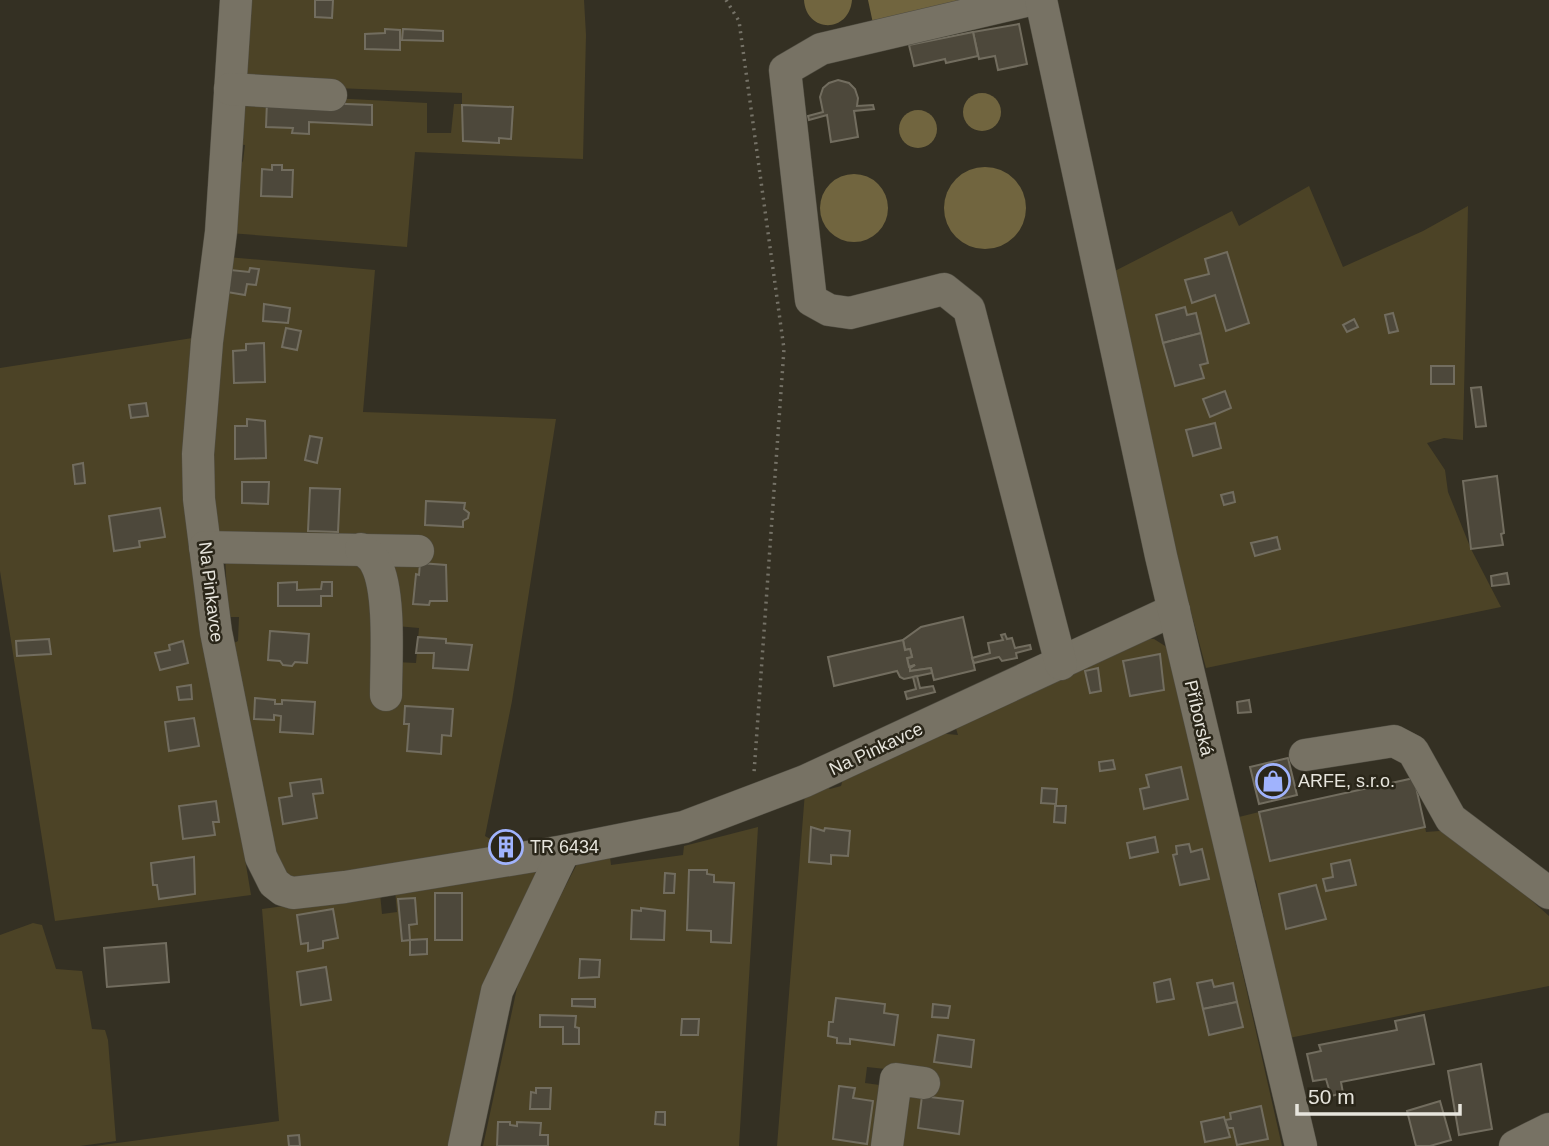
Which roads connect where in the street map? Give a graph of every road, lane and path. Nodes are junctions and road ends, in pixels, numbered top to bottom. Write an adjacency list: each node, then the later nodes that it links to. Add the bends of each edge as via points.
1 (236, 0): 5 (street, Na Pinkavce)
2 (726, 0): 14 (path, via 738,21 784,349)
3 (1030, 0): 11 (street, via 821,49 785,70 811,300 829,310 850,313 944,289 969,309)
4 (1041, 0): 10 (street, Příborská)
5 (230, 89): 6 (street); 7 (street, Na Pinkavce, via 221,232 199,425 199,499)
6 (331, 95)
7 (205, 547): 8 (street); 15 (street, Na Pinkavce, via 225,684 261,858 274,883 293,892 345,887)
8 (361, 549): 9 (street); 12 (street, via 373,558 382,580)
9 (418, 551)
10 (1174, 610): 11 (street, Na Pinkavce); 21 (street, Příborská)
11 (1061, 664): 14 (street, Na Pinkavce)
12 (386, 695)
13 (1305, 755): 16 (street, via 1394,741 1413,751 1451,820)
14 (758, 801): 15 (street, Na Pinkavce, via 684,827)
15 (564, 850): 19 (street, via 497,991)
16 (1549, 893)
17 (897, 1080): 20 (street)
18 (1549, 1129): 22 (street)
19 (464, 1146)
20 (887, 1146)
21 (1301, 1146)
22 (1515, 1146)

